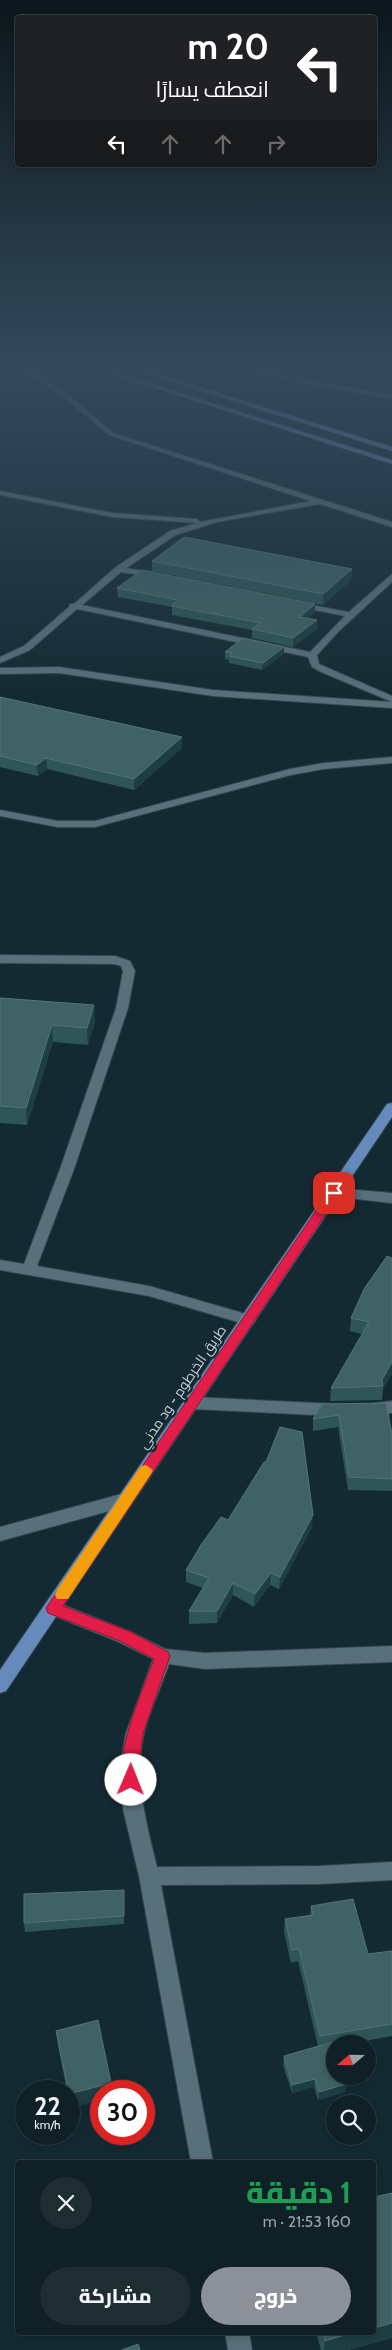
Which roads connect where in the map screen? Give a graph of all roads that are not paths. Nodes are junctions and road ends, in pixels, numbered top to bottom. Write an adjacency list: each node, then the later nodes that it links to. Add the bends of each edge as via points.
1 (250, 479): 3 (street)
2 (0, 492): 4 (street, via 130,517)
3 (320, 501): 4 (street); 5 (street)
4 (216, 520): 6 (street, via 173,533)
5 (392, 525)
6 (118, 569): 8 (street); 10 (street)
7 (392, 576): 11 (street)
8 (167, 578)
9 (283, 602): 11 (street)
10 (73, 606): 12 (street); 13 (street, via 27,648)
11 (350, 615): 12 (street)
12 (312, 655): 15 (street, via 316,665 322,669)
13 (0, 660)
14 (0, 671): 16 (street, via 59,670 213,693)
15 (392, 699)
16 (392, 705)
17 (392, 760): 18 (street, via 290,772 74,827)
18 (0, 813)
19 (0, 959): 24 (street, via 114,960 126,964 129,971 122,1008)
20 (392, 1108): 21 (highway, طريق الخرطوم - ود مدني)
21 (334, 1193): 22 (street); 25 (highway, طريق الخرطوم - ود مدني)
22 (392, 1198)
23 (0, 1265): 24 (street)
24 (29, 1270): 25 (street, via 149,1291)
25 (248, 1320): 26 (highway, طريق الخرطوم - ود مدني)
26 (192, 1403): 27 (street, via 344,1410); 28 (highway, طريق الخرطوم - ود مدني)
27 (392, 1407)
28 (125, 1500): 29 (street); 30 (highway, طريق الخرطوم - ود مدني)
29 (0, 1534)
30 (54, 1608): 32 (street); 33 (highway, طريق الخرطوم - ود مدني)
31 (392, 1654): 32 (street, via 205,1661)
32 (163, 1656): 35 (street, via 135,1733 130,1766 133,1809)
33 (0, 1685)
34 (392, 1871): 35 (street)
35 (149, 1876): 36 (street)
36 (202, 2160)
37 (238, 2335): 38 (street)
38 (240, 2350)

